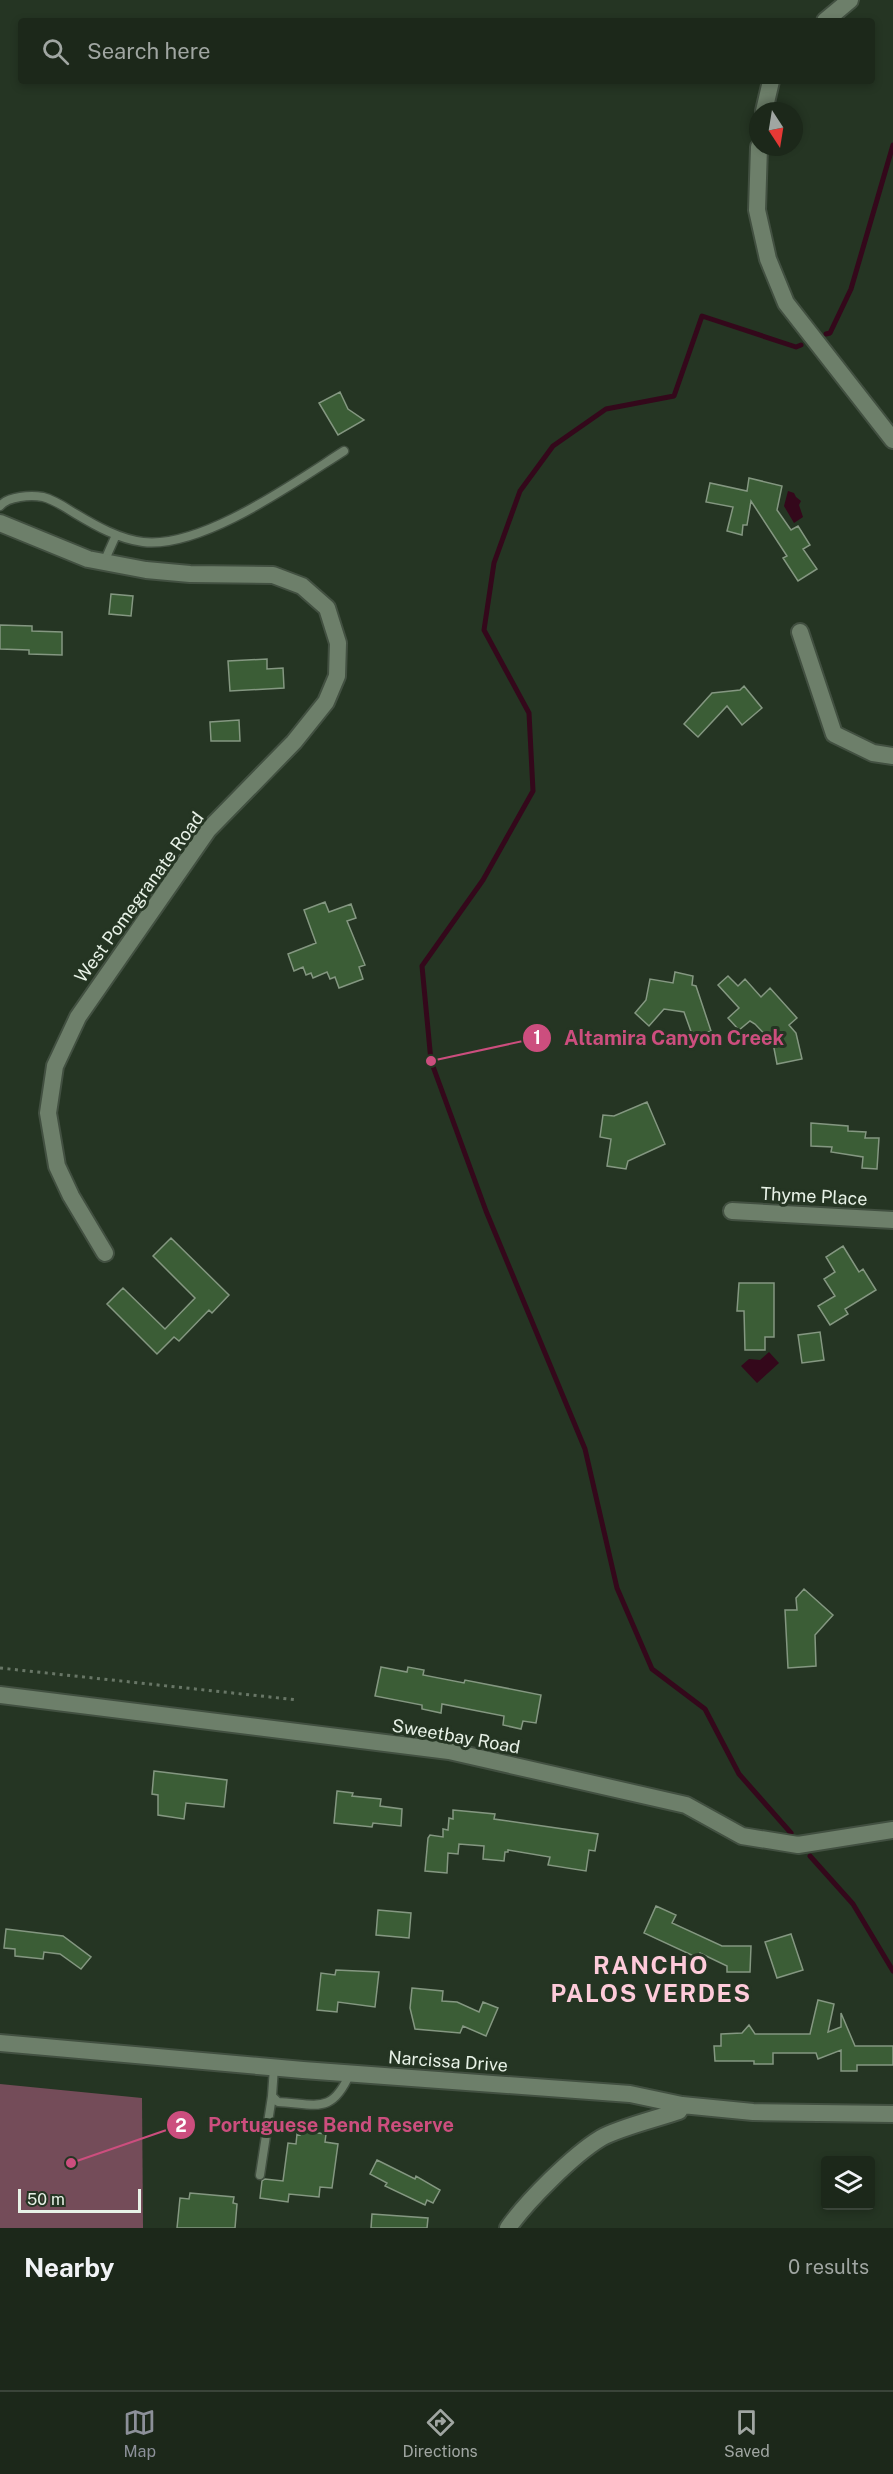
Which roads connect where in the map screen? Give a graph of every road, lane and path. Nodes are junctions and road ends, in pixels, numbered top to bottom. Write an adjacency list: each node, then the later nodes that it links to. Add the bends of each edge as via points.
1 (850, 0): 2 (street)
2 (829, 18)
3 (770, 84): 4 (street)
4 (766, 102)
5 (759, 156): 6 (street, via 757,210 768,259 786,303)
6 (893, 441)
7 (344, 451): 10 (lane, via 262,502 205,531 185,538 143,542)
8 (0, 506): 10 (lane, via 14,499 42,497)
9 (0, 523): 11 (street, West Pomegranate Road)
10 (116, 535): 11 (lane)
11 (104, 562): 16 (street, West Pomegranate Road, via 190,574 273,575 302,586 327,608 338,643 337,676 326,702 294,742 210,827 78,1017 55,1066 48,1113 57,1166)
12 (800, 632): 13 (street, via 834,734 873,753)
13 (893, 756)
14 (732, 1211): 15 (street, Thyme Place)
15 (893, 1220)
16 (105, 1253)
17 (0, 1668): 19 (path)
18 (0, 1695): 20 (street, Sweetbay Road, via 448,1751 686,1805 742,1836 776,1842 798,1845)
19 (298, 1700)
20 (893, 1830)
21 (0, 2043): 22 (street, Narcissa Drive)
22 (274, 2067): 23 (street, Narcissa Drive); 24 (lane)
23 (350, 2073): 24 (lane, via 342,2092 331,2102 278,2102); 25 (street, Narcissa Drive, via 630,2094)
24 (272, 2096): 27 (lane)
25 (682, 2105): 26 (street, Narcissa Drive, via 753,2112); 28 (street, via 679,2111 601,2138 559,2172)
26 (893, 2114)
27 (260, 2175)
28 (508, 2228)

